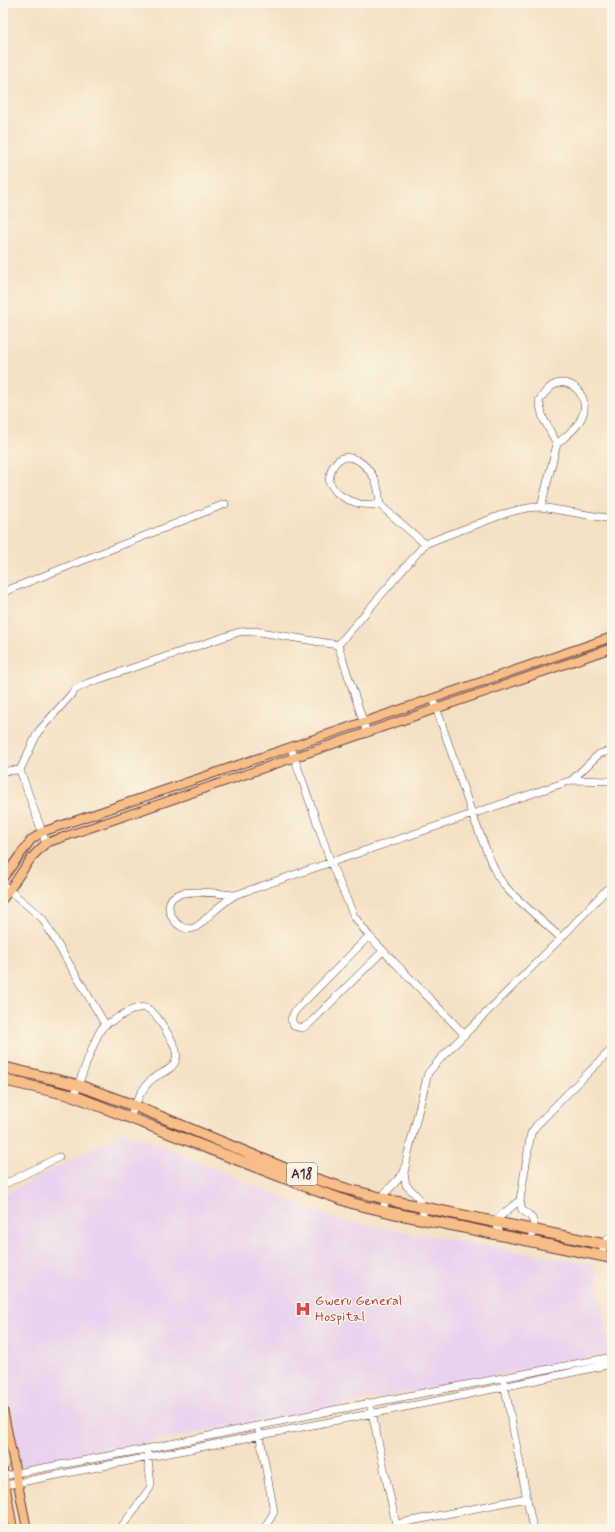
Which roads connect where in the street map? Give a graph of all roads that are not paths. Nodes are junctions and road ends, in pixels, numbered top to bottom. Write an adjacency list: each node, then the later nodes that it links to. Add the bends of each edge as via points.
1 (557, 444): 1 (street, via 543,418 539,401 545,392 562,383 577,388 585,408 576,427); 4 (street)
2 (225, 504): 7 (street)
3 (380, 505): 3 (street, via 360,504 336,492 329,482 330,471 336,462 347,456 361,462 375,479); 6 (street)
4 (541, 507): 5 (street); 6 (street, via 512,512)
5 (612, 519)
6 (426, 544): 9 (street)
7 (3, 594)
8 (612, 637): 11 (main road)
9 (338, 645): 13 (street); 18 (street, via 254,631 239,632 88,683 76,689 38,732)
10 (612, 648): 12 (main road)
11 (433, 698): 12 (street); 13 (main road)
12 (437, 708): 14 (main road); 22 (street)
13 (364, 722): 14 (street); 15 (main road)
14 (367, 733): 17 (main road)
15 (291, 748): 17 (street); 23 (main road)
16 (612, 750): 20 (street, via 599,754)
17 (294, 758): 24 (main road); 25 (street)
18 (20, 770): 19 (street); 23 (street)
19 (3, 771)
20 (572, 780): 21 (street); 22 (street)
21 (612, 781)
22 (472, 814): 25 (street); 32 (street, via 489,857 504,885)
23 (42, 832): 24 (street); 26 (main road, via 32,840)
24 (46, 843): 28 (main road)
25 (331, 862): 29 (street); 31 (street, via 354,916)
26 (3, 878)
27 (612, 886): 32 (street)
28 (6, 888): 30 (main road); 34 (street, via 48,926)
29 (235, 895): 29 (street, via 193,928 177,924 170,912 169,903 177,894)
30 (3, 899)
31 (369, 936): 33 (street); 33 (street, via 295,1011 291,1019 294,1026 302,1028 308,1025)
32 (561, 938): 35 (street)
33 (383, 951): 35 (street)
34 (105, 1024): 39 (street); 41 (street, via 134,1009 147,1009 158,1017 177,1054 172,1066 151,1081)
35 (465, 1035): 49 (street, via 428,1073)
36 (612, 1049): 52 (street, via 531,1133)
37 (3, 1067): 39 (highway, A18)
38 (3, 1080): 40 (highway, A18)
39 (78, 1085): 40 (street); 41 (highway, A18)
40 (74, 1096): 42 (highway, A18)
41 (135, 1106): 42 (street); 43 (highway, A18)
42 (130, 1117): 44 (highway, A18)
43 (168, 1119): 44 (highway); 45 (highway, A18)
44 (164, 1130): 46 (highway, A18)
45 (221, 1141): 46 (highway); 48 (highway, A18)
46 (218, 1152): 48 (highway, A18)
47 (59, 1157): 50 (street)
48 (282, 1172): 51 (highway, A18); 54 (highway, A18, via 355,1204)
49 (404, 1173): 51 (street, via 385,1193); 53 (street, via 406,1185 414,1192)
50 (3, 1185)
51 (384, 1199): 53 (highway, A18); 54 (street)
52 (520, 1200): 56 (street); 57 (street, via 522,1210 530,1216)
53 (422, 1207): 55 (street); 56 (highway, A18)
54 (384, 1211): 55 (highway, A18)
55 (424, 1220): 58 (highway, A18)
56 (496, 1222): 57 (highway, A18); 58 (street)
57 (534, 1230): 60 (street); 61 (highway, A18)
58 (500, 1235): 60 (highway, A18)
59 (612, 1236): 61 (street, via 606,1241)
60 (530, 1242): 62 (highway, A18)
61 (608, 1245): 62 (street)
62 (601, 1256): 63 (highway, A18)
63 (612, 1258)
64 (612, 1357): 66 (street)
65 (612, 1364): 67 (street)
66 (504, 1378): 67 (street); 68 (street)
67 (505, 1386): 70 (street); 78 (street)
68 (371, 1404): 70 (street); 71 (street)
69 (3, 1409): 75 (main road)
70 (372, 1413): 72 (street); 79 (street)
71 (258, 1426): 72 (street); 73 (street)
72 (260, 1435): 74 (street); 83 (street, via 274,1512)
73 (146, 1449): 74 (street); 75 (street)
74 (148, 1458): 77 (street); 82 (street, via 150,1488)
75 (16, 1473): 76 (street); 77 (main road)
76 (4, 1478): 77 (street); 80 (main road)
77 (18, 1483): 81 (main road)
78 (527, 1498): 79 (street); 84 (street)
79 (396, 1526)
80 (14, 1529)
81 (27, 1529)
82 (120, 1529)
83 (264, 1529)
84 (533, 1529)

